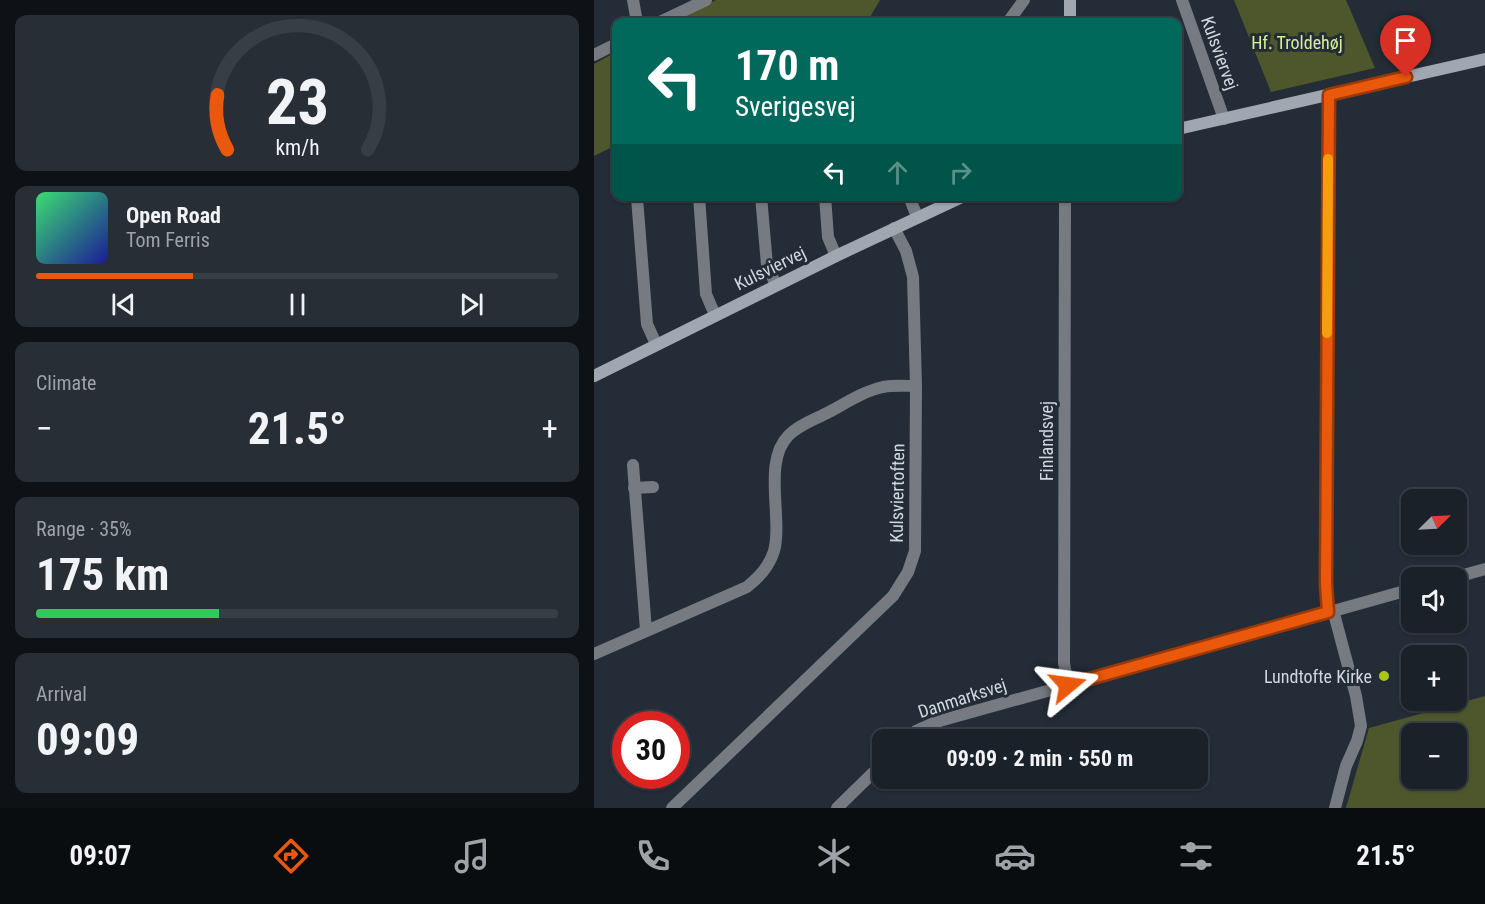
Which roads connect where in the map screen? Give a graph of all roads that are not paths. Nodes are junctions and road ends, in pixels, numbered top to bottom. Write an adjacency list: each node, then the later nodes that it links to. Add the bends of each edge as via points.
1 (633, 0): 6 (street)
2 (1024, 0): 8 (street)
3 (1070, 0): 9 (street)
4 (1182, 0): 14 (street, Kulsviervej)
5 (700, 1): 7 (street)
6 (637, 18)
7 (668, 18)
8 (1011, 18)
9 (1070, 18)
10 (612, 46): 11 (street)
11 (594, 55)
12 (1485, 59): 13 (street, Kulsviervej)
13 (1329, 95): 14 (street, Kulsviervej); 37 (street, via 1326,582)
14 (1224, 118): 15 (street, Kulsviervej)
15 (1182, 128)
16 (637, 201): 28 (street, via 647,324)
17 (699, 201): 27 (street, via 706,294)
18 (761, 201): 26 (street, via 767,265)
19 (825, 201): 25 (street, via 828,237)
20 (911, 201): 23 (street)
21 (953, 201): 23 (street, Kulsviervej)
22 (1065, 201): 40 (street, Finlandsvej, via 1064,663)
23 (917, 217): 24 (street, Kulsviervej)
24 (894, 228): 25 (street, Kulsviervej); 30 (street, Kulsviertoften, via 913,277)
25 (836, 255): 26 (street, Kulsviervej)
26 (776, 285): 27 (street, Kulsviervej)
27 (715, 315): 28 (street, Kulsviervej)
28 (656, 344): 29 (street, Kulsviervej)
29 (594, 374)
30 (916, 386): 38 (street, via 872,390 788,436 776,464 774,549 769,564 747,587); 43 (street, Kulsviertoften, via 915,551 908,572 893,596)
31 (633, 465): 33 (street)
32 (653, 487): 33 (street)
33 (634, 488): 38 (street)
34 (1485, 569): 35 (street)
35 (1467, 574)
36 (1401, 592): 37 (street, Danmarksvej)
37 (1330, 611): 40 (street, Danmarksvej); 45 (street, via 1361,726)
38 (646, 630): 39 (street)
39 (594, 654)
40 (1068, 685): 41 (street, Danmarksvej)
41 (920, 729)
42 (872, 774): 44 (street)
43 (672, 808)
44 (837, 808)
45 (1335, 808)

